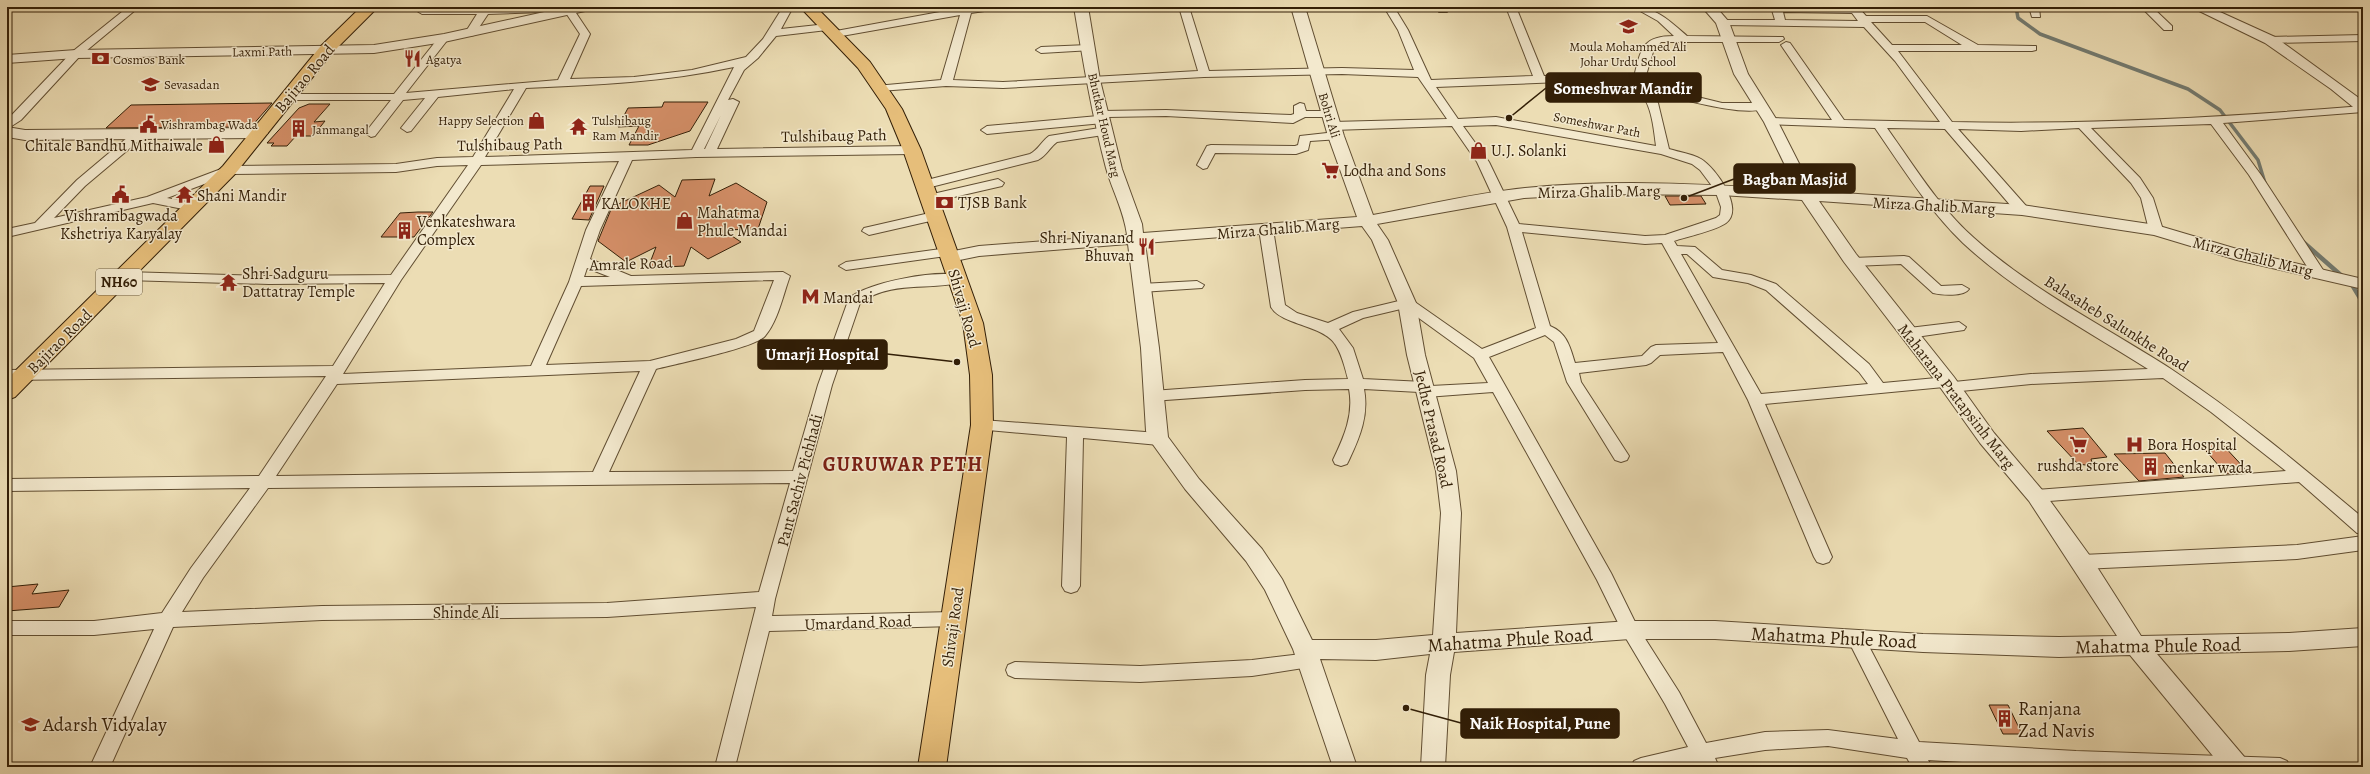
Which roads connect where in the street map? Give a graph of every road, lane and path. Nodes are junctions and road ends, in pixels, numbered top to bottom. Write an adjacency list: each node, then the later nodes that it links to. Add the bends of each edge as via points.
1 (134, 7): 41 (street)
2 (370, 7): 38 (highway, Bajirao Road / NH60)
3 (585, 7): 17 (street, Laxmi Path)
4 (788, 7): 30 (street)
5 (808, 7): 28 (highway, Shivaji Road)
6 (910, 7): 23 (street)
7 (991, 7): 21 (street)
8 (1081, 7): 35 (street, Bhutkar Houd Marg)
9 (1184, 7): 45 (street)
10 (1298, 7): 44 (street, Bohri Ali)
11 (1389, 7): 46 (street, via 1403,30)
12 (1511, 7): 48 (street)
13 (1638, 7): 32 (street, via 1662,19)
14 (1709, 7): 27 (street, Maharana Pratapsinh Marg)
15 (2146, 7): 26 (street)
16 (2198, 7): 34 (street)
17 (570, 8): 29 (street, Laxmi Path); 51 (street, via 585,34)
18 (1853, 8): 24 (street); 25 (street, via 1779,9 1777,10)
19 (485, 10): 20 (street); 22 (street); 29 (street)
20 (540, 10)
21 (967, 10): 23 (street); 50 (street)
22 (422, 11)
23 (915, 19): 28 (street)
24 (1865, 21): 25 (street); 36 (street); 40 (street, via 1927,19)
25 (1781, 23): 27 (street)
26 (2168, 28)
27 (1724, 30): 32 (street); 59 (street, Maharana Pratapsinh Marg, via 1741,74); 64 (street, via 1782,42)
28 (832, 31): 30 (street); 53 (highway, Shivaji Road, via 864,65)
29 (470, 33): 31 (street, Laxmi Path)
30 (774, 33): 43 (street)
31 (444, 38): 38 (street, Laxmi Path, via 380,48); 56 (street)
32 (1683, 38): 49 (street, via 1659,39 1652,42 1648,47)
33 (2363, 38): 34 (street)
34 (2270, 40): 58 (street)
35 (1088, 48): 39 (street); 47 (street, Bhutkar Houd Marg)
36 (1889, 48): 40 (street); 68 (street)
37 (2032, 48): 40 (street)
38 (326, 50): 41 (street, Laxmi Path); 57 (highway, Bajirao Road / NH60)
39 (1041, 50)
40 (1978, 50)
41 (76, 54): 42 (street, Laxmi Path); 66 (street, via 17,118)
42 (7, 59)
43 (748, 61): 51 (street, via 679,75); 78 (street, via 749,68); 79 (street, via 739,68)
44 (1316, 71): 45 (street); 46 (street); 67 (street, Bohri Ali)
45 (1204, 74): 47 (street)
46 (1425, 79): 48 (street); 61 (street)
47 (1093, 80): 50 (street, via 1003,85); 62 (street, Bhutkar Houd Marg)
48 (1540, 80): 49 (street, via 1606,77)
49 (1638, 82): 77 (street, via 1653,106 1661,131)
50 (946, 83): 53 (street)
51 (562, 84): 52 (street)
52 (522, 86): 55 (street); 81 (street)
53 (880, 88): 76 (highway, Shivaji Road, via 894,110)
54 (1669, 93): 59 (street, via 1722,106)
55 (433, 94): 56 (street); 70 (street)
56 (398, 97): 57 (street); 74 (street)
57 (288, 98): 73 (highway, Bajirao Road / NH60)
58 (2362, 105): 60 (street, via 2239,119)
59 (1761, 106): 63 (street, Maharana Pratapsinh Marg)
60 (2217, 119): 69 (street); 106 (street)
61 (1453, 121): 67 (street, Someshwar Path); 77 (street, Someshwar Path, via 1515,123); 86 (street, via 1483,162)
62 (1104, 122): 67 (street, via 1166,113 1293,119 1300,116 1300,110); 71 (street); 89 (street, via 1053,140 1046,144 1042,153 1034,157); 100 (street, Bhutkar Houd Marg, via 1114,169 1134,224)
63 (1771, 122): 64 (street); 87 (street, Maharana Pratapsinh Marg)
64 (1840, 123): 65 (street)
65 (1878, 124): 68 (street); 90 (street, Balasaheb Salunkhe Road)
66 (7, 125)
67 (1333, 125): 82 (street, via 1306,138 1304,147 1296,150 1211,148); 93 (street, Bohri Ali)
68 (1948, 125): 69 (street); 92 (street)
69 (2082, 125): 97 (street, via 2136,181 2148,198)
70 (407, 128)
71 (987, 130)
72 (7, 132): 75 (street, via 25,135)
73 (260, 133): 75 (street); 83 (highway, Bajirao Road / NH60)
74 (371, 133)
75 (138, 135): 94 (street, via 81,182)
76 (912, 150): 78 (street, Tulshibaug Path); 89 (highway, Shivaji Road)
77 (1663, 151): 85 (street, Someshwar Path, via 1696,161 1704,167)
78 (709, 152): 79 (street, Tulshibaug Path)
79 (696, 153): 80 (street, Tulshibaug Path)
80 (627, 157): 81 (street, Tulshibaug Path); 103 (street, via 593,230)
81 (477, 161): 83 (street, Tulshibaug Path, via 437,162 396,168); 108 (street)
82 (1203, 165)
83 (229, 170): 88 (street); 91 (highway, Bajirao Road / NH60)
84 (998, 183): 89 (street)
85 (1721, 190): 86 (street, Mirza Ghalib Marg, via 1600,189 1524,193); 87 (street, Mirza Ghalib Marg); 101 (street, Someshwar Path, via 1727,207 1726,216 1721,221)
86 (1501, 197): 93 (street, Mirza Ghalib Marg); 95 (street)
87 (1808, 198): 90 (street, Mirza Ghalib Marg); 104 (street, Maharana Pratapsinh Marg)
88 (151, 200): 91 (street); 94 (street)
89 (928, 200): 98 (street); 102 (highway, Shivaji Road)
90 (1938, 206): 92 (street, Mirza Ghalib Marg); 126 (street, Balasaheb Salunkhe Road, via 1968,239 2024,286)
91 (193, 207): 107 (highway, Bajirao Road / NH60)
92 (2022, 210): 97 (street, Mirza Ghalib Marg)
93 (1367, 220): 96 (street, Mirza Ghalib Marg); 116 (street, Jedhe Prasad Road, via 1380,240)
94 (39, 226): 99 (street)
95 (1514, 227): 101 (street, via 1645,240); 119 (street)
96 (1266, 229): 100 (street, Mirza Ghalib Marg); 118 (street, via 1278,307 1296,319)
97 (2156, 230): 106 (street, Mirza Ghalib Marg, via 2243,256)
98 (868, 231)
99 (7, 233)
100 (1136, 240): 102 (street, Mirza Ghalib Marg); 114 (street, Bhutkar Houd Marg)
101 (1670, 245): 121 (street); 132 (street, via 1690,250 1718,274 1750,278 1771,287 1864,368)
102 (949, 254): 105 (street); 109 (highway, Shivaji Road)
103 (584, 261): 110 (street); 111 (street)
104 (1853, 262): 115 (street, via 1904,260 1938,290); 120 (street, Maharana Pratapsinh Marg)
105 (846, 266)
106 (2318, 273): 112 (street, Mirza Ghalib Marg)
107 (125, 276): 108 (street, via 269,280); 127 (highway, Bajirao Road / NH60)
108 (395, 279): 128 (street)
109 (958, 279): 137 (highway, Shivaji Road, via 973,323 982,375); 143 (street, Pant Sachiv Pichhadi, via 876,289 861,293 854,301 825,385)
110 (628, 280): 111 (street, Amrale Road); 123 (street, Amrale Road, via 783,276 759,334 741,342)
111 (576, 282): 125 (street, Amrale Road)
112 (2360, 283)
113 (1197, 285): 114 (street)
114 (1141, 288): 135 (street, Bhutkar Houd Marg, via 1150,348)
115 (1962, 289)
116 (1407, 303): 118 (street, via 1358,315); 122 (street); 133 (street, Jedhe Prasad Road)
117 (1959, 327): 120 (street)
118 (1327, 329): 129 (street, via 1334,332 1344,345)
119 (1543, 329): 122 (street, via 1538,334); 124 (street, via 1554,333 1561,341)
120 (1910, 334): 130 (street, Maharana Pratapsinh Marg)
121 (1728, 346): 124 (street, via 1656,350 1646,360); 136 (street)
122 (1480, 355): 131 (street)
123 (650, 366): 125 (street); 144 (street)
124 (1569, 368): 140 (street, via 1574,382)
125 (537, 370): 128 (street)
126 (2165, 373): 130 (street); 142 (street, Balasaheb Salunkhe Road, via 2246,430)
127 (16, 375): 128 (street); 134 (highway, Bajirao Road / NH60)
128 (334, 375): 145 (street)
129 (1357, 384): 133 (street); 135 (street, via 1305,385); 141 (street, via 1360,400 1357,422)
130 (1949, 384): 132 (street); 147 (street, Maharana Pratapsinh Marg, via 1987,438)
131 (1498, 387): 133 (street); 158 (street, via 1605,578)
132 (1879, 388): 136 (street)
133 (1425, 390): 161 (street, Jedhe Prasad Road, via 1446,471 1451,513)
134 (7, 392)
135 (1152, 396): 139 (street, Bhutkar Houd Marg, via 1154,425)
136 (1756, 400): 150 (street)
137 (982, 425): 138 (street); 154 (highway, Shivaji Road)
138 (1075, 432): 139 (street); 152 (street)
139 (1159, 439): 163 (street, via 1192,484 1254,555 1274,585)
140 (1621, 456)
141 (1341, 460)
142 (2302, 476): 147 (street); 148 (street, Balasaheb Salunkhe Road)
143 (801, 477): 144 (street); 153 (street, Pant Sachiv Pichhadi)
144 (598, 478): 145 (street)
145 (263, 482): 146 (street); 155 (street, via 197,573)
146 (7, 485)
147 (2036, 496): 151 (street, Maharana Pratapsinh Marg)
148 (2363, 528)
149 (2363, 544): 151 (street, via 2297,552)
150 (1823, 558)
151 (2082, 562): 162 (street, Maharana Pratapsinh Marg)
152 (1071, 586)
153 (766, 599): 155 (street, Shinde Ali, via 607,610 322,613); 156 (street, Pant Sachiv Pichhadi)
154 (954, 619): 156 (street, Umardand Road); 170 (highway, Shivaji Road)
155 (167, 620): 157 (street, Shinde Ali, via 94,628); 168 (street)
156 (762, 624): 169 (street, Pant Sachiv Pichhadi)
157 (7, 628)
158 (1630, 630): 160 (street, Mahatma Phule Road, via 1715,630); 161 (street, Mahatma Phule Road); 166 (street, via 1672,698)
159 (2363, 637): 162 (street, Mahatma Phule Road, via 2289,642)
160 (1856, 638): 162 (street, Mahatma Phule Road, via 1923,643 2059,647); 165 (street)
161 (1444, 643): 163 (street, Mahatma Phule Road); 172 (street, Jedhe Prasad Road, via 1438,675)
162 (2135, 645): 167 (street, Maharana Pratapsinh Marg)
163 (1308, 655): 164 (street, via 1252,668 1140,674); 171 (street)
164 (1015, 670)
165 (1917, 759): 166 (street, via 1828,738 1765,741); 167 (street, via 2076,760)
166 (1705, 760): 173 (street)
167 (2236, 766): 174 (street)
168 (100, 767)
169 (725, 767)
170 (932, 767)
171 (1345, 767)
172 (1433, 767)
173 (1641, 767)
174 (2280, 767)

